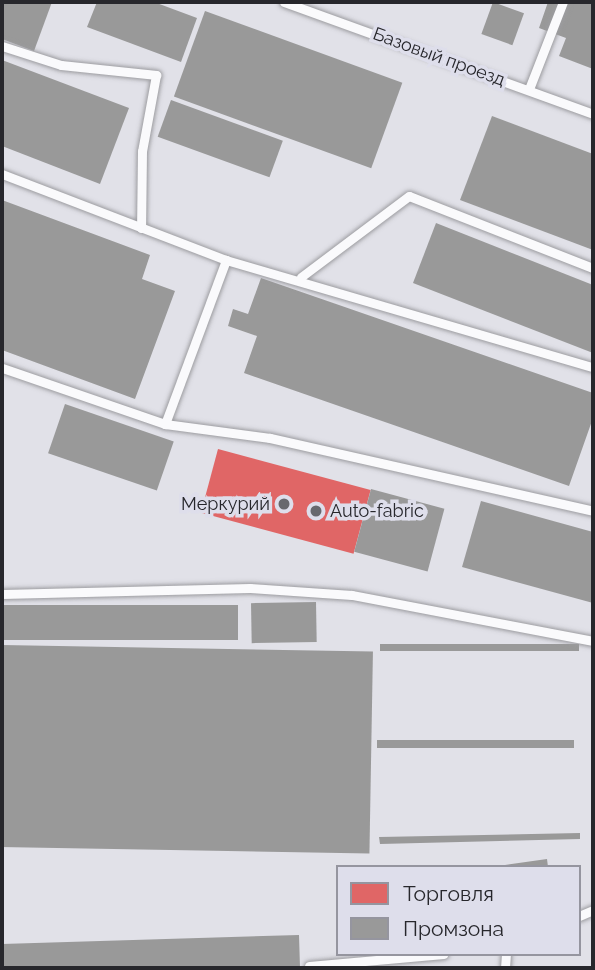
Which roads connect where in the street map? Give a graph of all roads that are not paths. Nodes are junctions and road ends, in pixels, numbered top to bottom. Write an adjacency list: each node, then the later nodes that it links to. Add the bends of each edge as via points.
1 (284, 2): 4 (lane, Базовый проезд)
2 (563, 2): 4 (lane)
3 (2, 46): 7 (lane, via 61,65 156,75 142,151)
4 (528, 89): 5 (lane, Базовый проезд)
5 (593, 114)
6 (2, 174): 7 (lane)
7 (141, 228): 8 (lane)
8 (226, 260): 10 (lane); 13 (lane)
9 (593, 268): 10 (lane, via 409,196)
10 (301, 277): 12 (lane)
11 (2, 368): 13 (lane)
12 (593, 368)
13 (165, 425): 14 (lane, via 270,438)
14 (593, 511)
15 (2, 594): 16 (lane, via 250,587 352,595)
16 (593, 641)
17 (421, 956): 18 (lane)
18 (309, 966)

